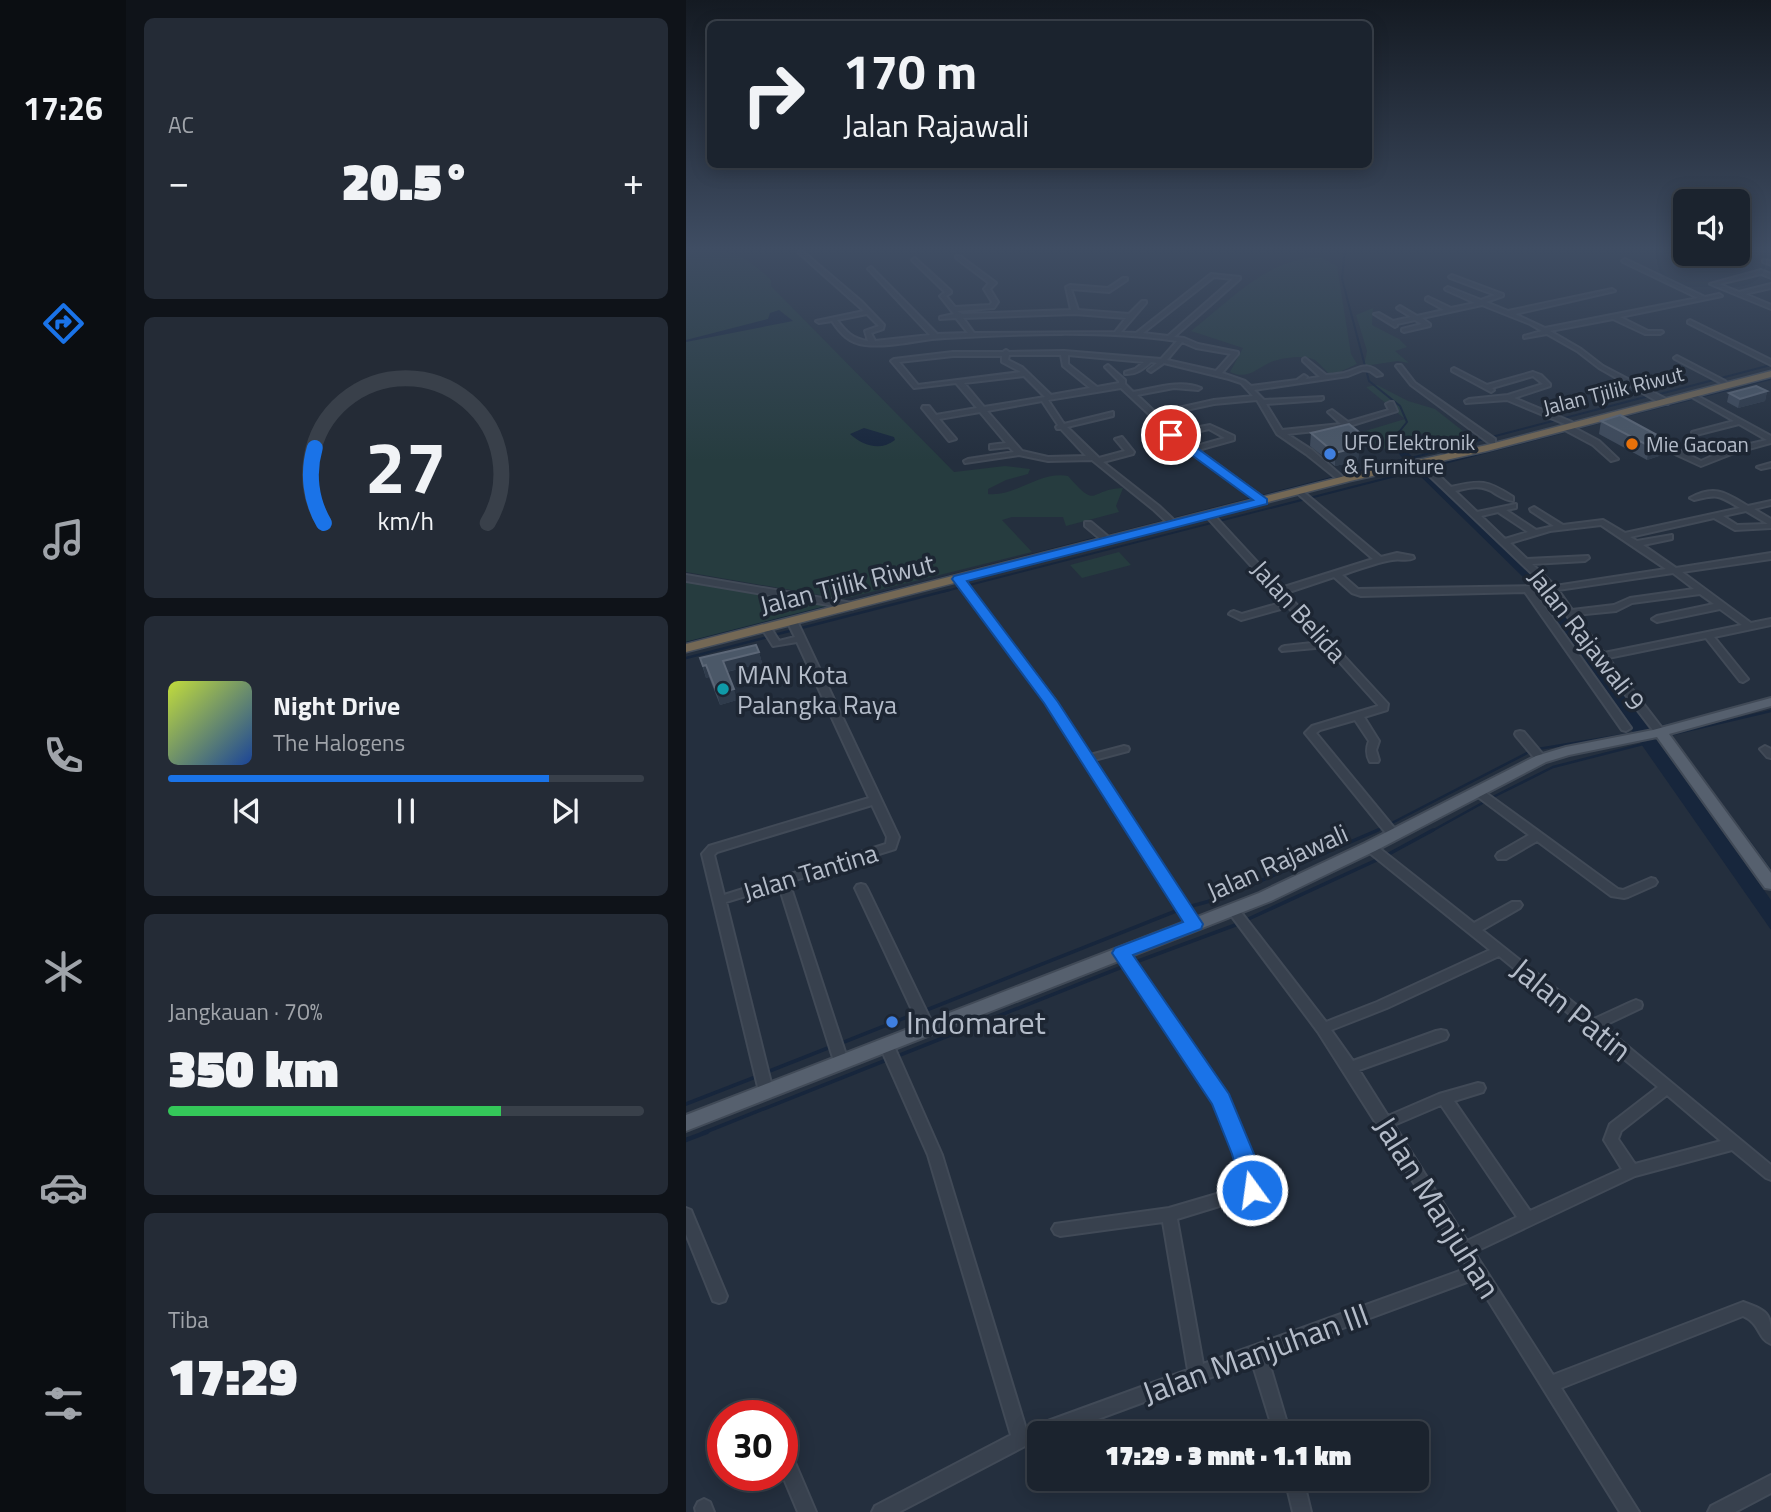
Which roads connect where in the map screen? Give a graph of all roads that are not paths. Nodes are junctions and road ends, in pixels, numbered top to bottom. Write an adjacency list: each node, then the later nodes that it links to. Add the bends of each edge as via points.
1 (827, 320): 15 (street)
2 (835, 320): 28 (street, via 850,339)
3 (876, 320): 28 (street, via 882,327 867,332)
4 (919, 320): 24 (street)
5 (963, 320): 21 (street)
6 (1128, 320): 22 (street)
7 (1157, 320): 23 (street)
8 (1190, 320): 26 (street)
9 (1386, 320): 17 (street)
10 (1407, 320): 17 (street)
11 (1421, 320): 17 (street, via 1428,325 1405,331)
12 (1522, 320): 18 (street)
13 (1602, 320): 18 (street)
14 (1620, 320): 19 (street, via 1647,333)
15 (820, 321)
16 (1690, 322): 42 (street)
17 (1392, 323)
18 (1546, 331): 25 (street); 61 (street)
19 (1660, 332)
20 (1009, 333): 21 (street); 22 (street, via 1090,329); 30 (street)
21 (972, 334): 24 (street)
22 (1116, 334): 23 (street)
23 (1137, 335): 26 (street)
24 (935, 336): 28 (street)
25 (1526, 337)
26 (1169, 338): 27 (street)
27 (1181, 340): 37 (street); 44 (street, via 1236,353)
28 (870, 343): 29 (street)
29 (853, 345)
30 (1009, 352): 31 (street); 45 (street, via 1003,360); 48 (street, via 894,361 916,387)
31 (1064, 353): 32 (street); 54 (street, via 1065,365)
32 (1080, 354): 34 (street); 36 (street)
33 (1677, 358): 49 (street)
34 (1150, 360): 37 (street); 43 (street)
35 (1305, 360): 47 (street)
36 (1074, 361)
37 (1163, 361): 40 (street); 44 (street)
38 (1399, 366): 83 (street, via 1413,384)
39 (1108, 367): 50 (street, via 1123,381)
40 (1151, 370)
41 (1454, 370): 51 (street)
42 (1770, 371): 49 (highway, Jalan Tjilik Riwut); 56 (highway, Jalan Tjilik Riwut)
43 (1127, 373)
44 (1219, 373): 53 (street)
45 (1025, 374): 48 (street); 57 (street)
46 (1379, 375): 47 (street, via 1364,368)
47 (1324, 377): 53 (street)
48 (958, 381): 65 (street)
49 (1723, 382): 61 (highway, Jalan Tjilik Riwut)
50 (1121, 385): 54 (street); 55 (street)
51 (1487, 387): 59 (street); 59 (street, via 1533,374 1548,382)
52 (1198, 388): 55 (street, via 1174,386)
53 (1250, 388): 60 (street)
54 (1095, 389): 57 (street)
55 (1132, 394): 68 (street)
56 (1692, 395): 61 (highway, Jalan Tjilik Riwut); 71 (street)
57 (1047, 398): 65 (street); 75 (street)
58 (1321, 398): 60 (street)
59 (1507, 398): 62 (street); 74 (street)
60 (1260, 400): 68 (street, via 1214,402); 76 (street)
61 (1663, 400): 69 (highway, Jalan Tjilik Riwut); 74 (highway, Jalan Tjilik Riwut)
62 (1469, 401)
63 (1390, 404): 73 (street, via 1394,411)
64 (926, 408): 70 (street)
65 (979, 410): 70 (street); 84 (street)
66 (1332, 412): 73 (street)
67 (1110, 414): 75 (street)
68 (1154, 415): 78 (street)
69 (1608, 416): 72 (street); 74 (highway, Jalan Tjilik Riwut)
70 (933, 418): 80 (street)
71 (1740, 422): 77 (street); 82 (street)
72 (1622, 424)
73 (1347, 425): 76 (street)
74 (1567, 425): 83 (highway, Jalan Tjilik Riwut); 87 (highway, Jalan Tjilik Riwut); 89 (street)
75 (1060, 426): 90 (street)
76 (1280, 432): 95 (street)
77 (1695, 434)
78 (1171, 435): 86 (street); 86 (street, via 1210,427 1230,438)
79 (1645, 436): 82 (street, via 1701,464)
80 (952, 439)
81 (1119, 439): 90 (street, via 1130,452)
82 (1771, 440)
83 (1492, 441): 87 (highway, Jalan Tjilik Riwut)
84 (1011, 444): 85 (street); 88 (street)
85 (993, 447)
86 (1191, 450): 99 (street)
87 (1466, 451): 92 (highway, Jalan Tjilik Riwut)
88 (1019, 453): 90 (street, via 1048,460); 91 (street)
89 (1614, 459)
90 (1095, 460): 108 (street)
91 (968, 461)
92 (1412, 463): 95 (highway, Jalan Tjilik Riwut); 96 (street, Jalan Rajawali 9)
93 (1771, 465): 94 (street)
94 (1761, 467)
95 (1341, 480): 97 (highway, Jalan Tjilik Riwut)
96 (1448, 490): 103 (street, via 1489,485 1511,502); 105 (street, Jalan Rajawali 9)
97 (1300, 491): 99 (highway, Jalan Tjilik Riwut); 120 (street)
98 (1694, 498): 102 (street, via 1717,493)
99 (1262, 501): 104 (highway, Jalan Tjilik Riwut)
100 (1771, 503): 102 (street)
101 (1534, 509): 110 (street)
102 (1748, 509): 106 (street); 109 (street)
103 (1501, 510): 105 (street); 111 (street)
104 (1209, 515): 108 (highway, Jalan Tjilik Riwut); 129 (street, Jalan Belida)
105 (1475, 515): 115 (street, Jalan Rajawali 9)
106 (1715, 515): 109 (street, via 1735,528); 112 (street)
107 (1088, 524): 114 (street)
108 (1174, 524): 114 (highway, Jalan Tjilik Riwut)
109 (1771, 524)
110 (1561, 527): 111 (street); 112 (street, via 1598,521)
111 (1535, 533): 115 (street)
112 (1623, 536): 116 (street)
113 (1669, 537): 116 (street)
114 (1108, 541): 125 (highway, Jalan Tjilik Riwut)
115 (1504, 542): 121 (street, Jalan Rajawali 9)
116 (1636, 544): 122 (street)
117 (1771, 556): 122 (street)
118 (1410, 558): 120 (street)
119 (1585, 558): 121 (street)
120 (1379, 560): 123 (street)
121 (1527, 562): 127 (street, Jalan Rajawali 9)
122 (1675, 571): 127 (street); 130 (street)
123 (1336, 574): 128 (street, via 1359,593); 129 (street)
124 (686, 578): 132 (street)
125 (958, 579): 132 (highway, Jalan Tjilik Riwut); 154 (street, via 1051,702)
126 (686, 584): 134 (street)
127 (1552, 589): 128 (street); 135 (street, Jalan Rajawali 9)
128 (1531, 590): 151 (street)
129 (1282, 591): 131 (street, Jalan Belida)
130 (1700, 591): 133 (street); 135 (street)
131 (1291, 603): 136 (street, via 1241,617); 144 (street, Jalan Belida)
132 (852, 606): 134 (highway, Jalan Tjilik Riwut)
133 (1720, 606): 137 (street); 140 (street)
134 (832, 611): 138 (highway, Jalan Tjilik Riwut)
135 (1570, 613): 147 (street, Jalan Rajawali 9)
136 (1234, 614)
137 (1657, 619)
138 (792, 621): 141 (highway, Jalan Tjilik Riwut); 143 (street, Jalan Tantina)
139 (1771, 622): 140 (street)
140 (1749, 626): 142 (street)
141 (766, 627): 143 (street, via 776,644); 145 (highway, Jalan Tjilik Riwut)
142 (1708, 635): 147 (street); 148 (street)
143 (800, 639): 158 (street, Jalan Tantina)
144 (1329, 644): 146 (street); 150 (street, Jalan Belida, via 1383,704 1383,708)
145 (686, 648)
146 (1285, 649)
147 (1601, 657): 151 (street, Jalan Rajawali 9)
148 (1743, 679)
149 (1771, 702): 151 (main road, Jalan Rajawali)
150 (1357, 716): 156 (street, via 1374,741); 159 (street, via 1313,729 1310,735)
151 (1644, 733): 155 (main road, Jalan Rajawali); 165 (main road)
152 (1520, 734): 155 (street)
153 (1124, 749): 154 (street)
154 (1087, 759): 170 (street)
155 (1541, 759): 157 (main road, Jalan Rajawali)
156 (1374, 760)
157 (1478, 792): 159 (main road, Jalan Rajawali); 160 (street)
158 (875, 800): 163 (street, Jalan Tantina, via 893,837 891,846); 167 (street, Jalan Tantina, via 711,850)
159 (1394, 835): 161 (main road, Jalan Rajawali)
160 (1538, 835): 162 (street); 164 (street, via 1615,893)
161 (1370, 847): 169 (main road, Jalan Rajawali); 171 (street, Jalan Patin)
162 (1502, 856)
163 (783, 881): 167 (street, Jalan Tantina); 180 (street)
164 (1650, 883)
165 (1771, 884)
166 (861, 888): 176 (street)
167 (720, 900): 184 (street, Jalan Tantina)
168 (1516, 905): 171 (street)
169 (1233, 910): 170 (main road, Jalan Rajawali); 177 (street, Jalan Manjuhan)
170 (1194, 924): 173 (main road, Jalan Rajawali)
171 (1473, 929): 172 (street, Jalan Patin)
172 (1499, 951): 175 (street, Jalan Patin); 177 (street)
173 (1121, 953): 176 (main road, Jalan Rajawali); 191 (street, via 1222,1100 1253,1186 1250,1192)
174 (1636, 1004): 175 (street)
175 (1593, 1025): 183 (street, Jalan Patin)
176 (927, 1027): 179 (main road, Jalan Rajawali)
177 (1323, 1028): 181 (street, Jalan Manjuhan)
178 (1441, 1035): 181 (street)
179 (886, 1044): 180 (main road, Jalan Rajawali); 203 (street, via 935,1155)
180 (841, 1061): 184 (main road, Jalan Rajawali)
181 (1350, 1068): 187 (street, Jalan Manjuhan)
182 (1478, 1087): 185 (street)
183 (1667, 1088): 188 (street, Jalan Patin); 189 (street, via 1615,1128 1611,1140)
184 (766, 1091): 186 (main road, Jalan Rajawali)
185 (1444, 1098): 187 (street); 193 (street)
186 (686, 1124)
187 (1385, 1124): 195 (street, Jalan Manjuhan)
188 (1734, 1143): 189 (street); 190 (street, Jalan Patin)
189 (1632, 1171): 193 (street)
190 (1771, 1174)
191 (1169, 1214): 194 (street); 200 (street)
192 (686, 1215): 197 (street)
193 (1527, 1219): 195 (street)
194 (1060, 1229)
195 (1465, 1249): 196 (street, Jalan Manjuhan)
196 (1478, 1271): 199 (street, Jalan Manjuhan III); 201 (street, Jalan Manjuhan)
197 (719, 1296)
198 (1771, 1336): 201 (street, via 1758,1315 1743,1309)
199 (1257, 1352): 200 (street, Jalan Manjuhan III); 202 (street)
200 (1197, 1374): 203 (street, Jalan Manjuhan III)
201 (1550, 1384): 210 (street, Jalan Manjuhan)
202 (1278, 1421)
203 (1021, 1439): 207 (street, Jalan Manjuhan III)
204 (1771, 1484): 211 (street)
205 (798, 1490): 208 (street)
206 (1297, 1491): 209 (street)
207 (887, 1511)
208 (807, 1512)
209 (1302, 1512)
210 (1630, 1512)
211 (1717, 1512)

